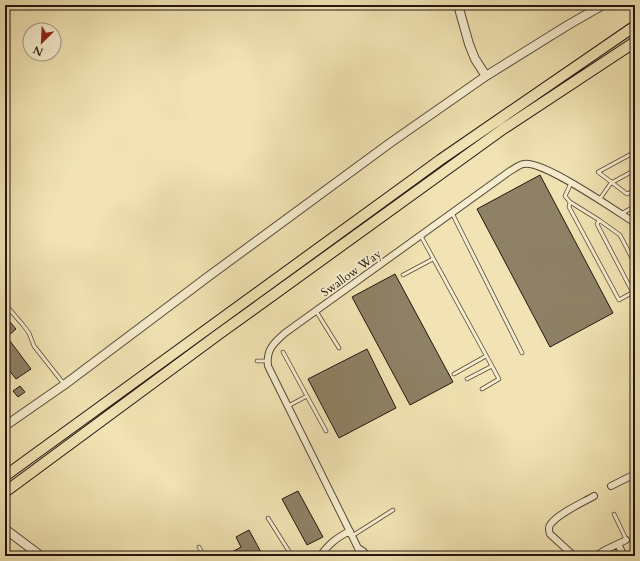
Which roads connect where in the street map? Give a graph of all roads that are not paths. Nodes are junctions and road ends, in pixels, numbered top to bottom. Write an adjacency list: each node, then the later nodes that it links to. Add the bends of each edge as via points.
1 (458, 5): 5 (street, via 469,44)
2 (603, 5): 5 (street)
3 (635, 26): 41 (highway, via 440,160)
4 (635, 42): 43 (highway, via 503,129)
5 (486, 76): 34 (street, via 240,253)
6 (635, 152): 9 (lane, via 598,172)
7 (635, 170): 9 (lane)
8 (571, 183): 11 (street, Swallow Way); 12 (lane, via 565,196); 14 (street, Swallow Way, via 537,166 524,164 510,171)
9 (611, 183): 10 (lane, via 627,194); 11 (lane)
10 (635, 190)
11 (599, 200): 15 (street, Swallow Way)
12 (570, 202): 16 (lane); 22 (lane, via 569,207 619,300)
13 (635, 206): 15 (lane)
14 (452, 213): 18 (street, Swallow Way); 27 (lane)
15 (621, 214): 17 (street, Swallow Way)
16 (598, 220): 20 (lane, via 620,235); 22 (lane, via 597,224)
17 (635, 223)
18 (420, 236): 19 (lane); 24 (street, Swallow Way)
19 (433, 259): 21 (lane); 28 (lane)
20 (635, 264)
21 (403, 275)
22 (634, 292)
23 (5, 304): 34 (lane, via 29,333 34,346)
24 (316, 311): 25 (lane); 30 (street, Swallow Way, via 275,342)
25 (339, 348)
26 (283, 352): 36 (lane)
27 (522, 353)
28 (486, 356): 31 (lane); 32 (lane)
29 (257, 361): 30 (lane)
30 (267, 361): 37 (street)
31 (492, 366): 33 (lane); 35 (lane, via 499,379)
32 (454, 374)
33 (467, 379)
34 (64, 384): 38 (street)
35 (482, 389)
36 (307, 396): 37 (lane); 39 (lane)
37 (288, 406): 49 (street)
38 (5, 426)
39 (326, 431)
40 (635, 474): 42 (street)
41 (5, 476)
42 (611, 486)
43 (5, 492)
44 (594, 496): 60 (street, via 558,516 550,525 550,534)
45 (393, 510): 49 (lane)
46 (614, 514): 50 (lane)
47 (268, 518): 56 (lane)
48 (5, 529): 54 (street)
49 (351, 534): 53 (street); 57 (street, via 340,536 327,546)
50 (626, 540): 51 (street)
51 (618, 544): 61 (street); 62 (street)
52 (199, 547): 55 (lane)
53 (358, 548): 58 (street); 59 (street)
54 (41, 556)
55 (204, 556)
56 (292, 556)
57 (320, 556)
58 (360, 556)
59 (367, 556)
60 (574, 556)
61 (596, 556)
62 (624, 556)

